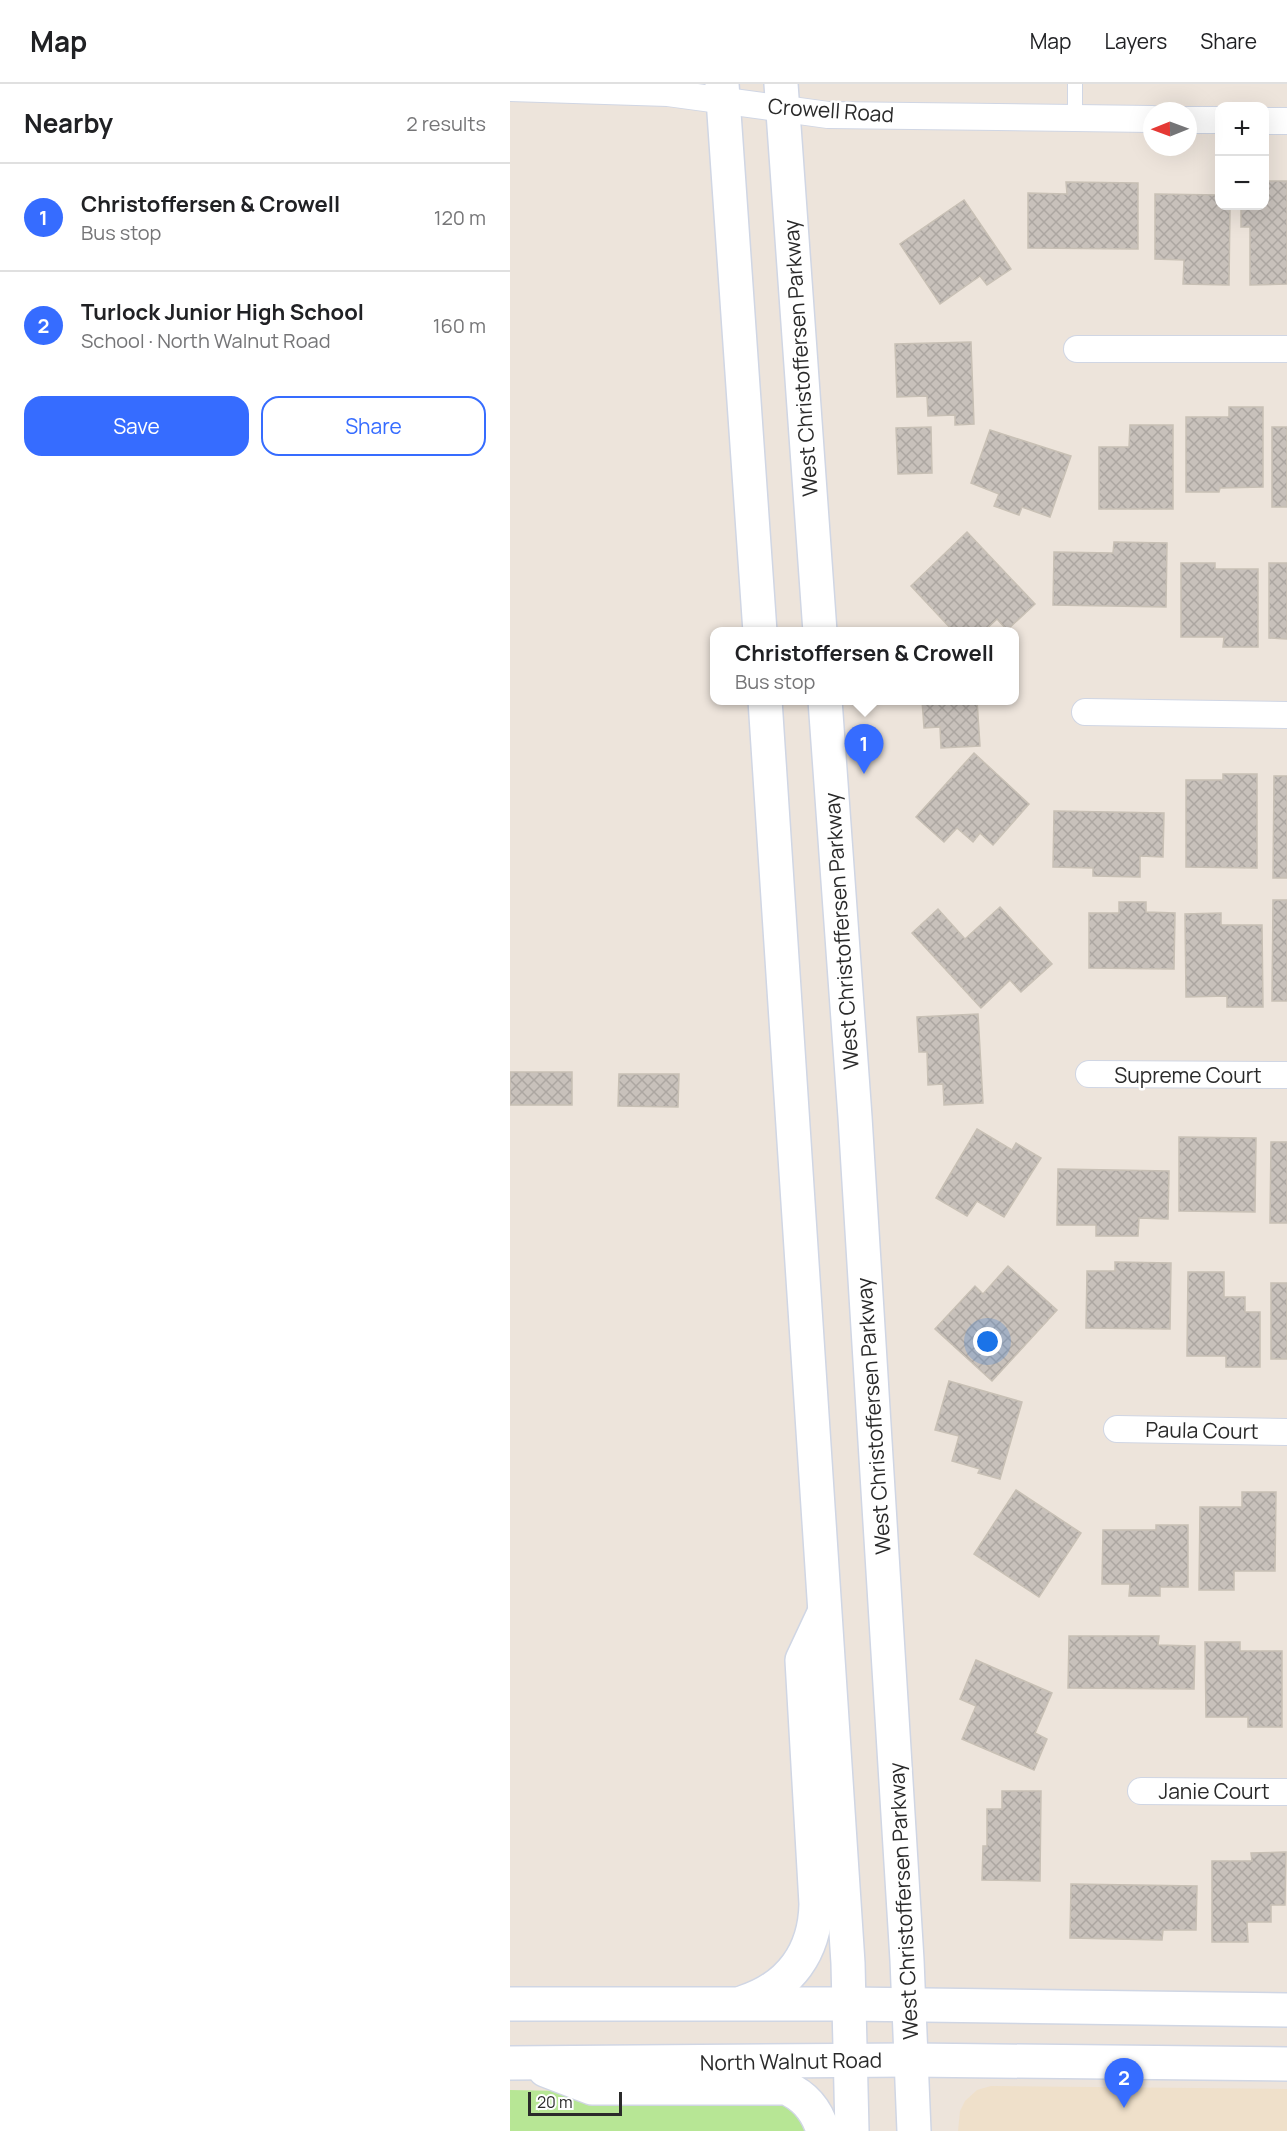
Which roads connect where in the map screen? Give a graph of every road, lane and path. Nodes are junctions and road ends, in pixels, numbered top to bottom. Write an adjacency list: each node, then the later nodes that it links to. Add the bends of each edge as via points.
1 (1075, 84): 5 (lane)
2 (510, 88): 3 (street, Crowell Road)
3 (723, 92): 4 (street, Crowell Road); 13 (street)
4 (782, 96): 5 (street, Crowell Road, via 828,115); 14 (street, West Christoffersen Parkway)
5 (1075, 118): 6 (street, Crowell Road)
6 (1143, 119)
7 (1197, 120): 8 (street)
8 (1215, 120)
9 (1269, 121): 10 (street)
10 (1287, 121)
11 (1077, 349): 12 (street)
12 (1287, 349)
13 (760, 627)
14 (820, 627)
15 (765, 705): 23 (street)
16 (825, 705): 29 (street, West Christoffersen Parkway)
17 (1085, 712): 18 (street)
18 (1287, 715)
19 (1089, 1074): 20 (street, Supreme Court)
20 (1287, 1075)
21 (1117, 1429): 22 (street, Paula Court)
22 (1287, 1432)
23 (824, 1613): 27 (street); 28 (street, via 802,1660 815,1928 807,1952 787,1978 758,1997)
24 (1141, 1791): 25 (street, Janie Court)
25 (1287, 1792)
26 (510, 2004): 28 (street)
27 (849, 2004): 28 (street); 29 (street); 31 (street)
28 (733, 2005)
29 (909, 2005): 30 (street); 32 (street, West Christoffersen Parkway)
30 (1287, 2010)
31 (851, 2060): 32 (street, North Walnut Road); 33 (street, North Walnut Road); 36 (street)
32 (912, 2060): 34 (street, North Walnut Road); 37 (street, West Christoffersen Parkway)
33 (520, 2063): 35 (street, via 592,2088 786,2088 809,2104)
34 (1287, 2064)
35 (823, 2131)
36 (852, 2131)
37 (914, 2131)

